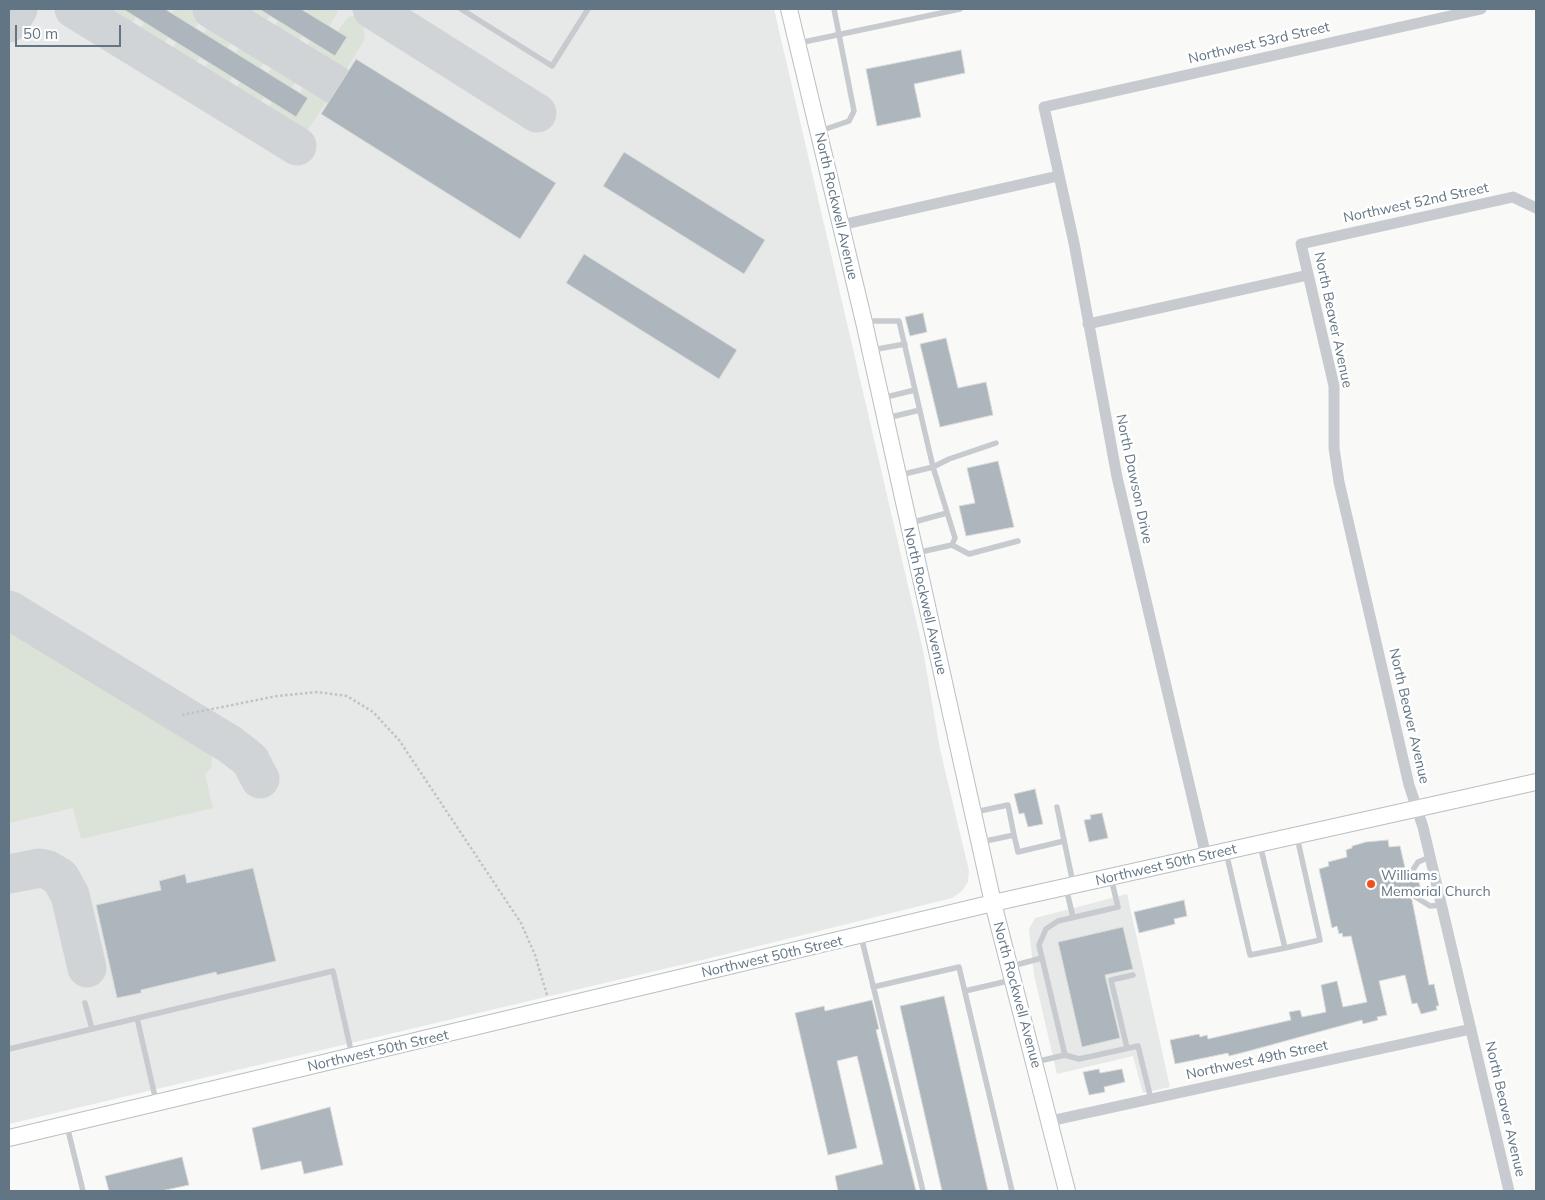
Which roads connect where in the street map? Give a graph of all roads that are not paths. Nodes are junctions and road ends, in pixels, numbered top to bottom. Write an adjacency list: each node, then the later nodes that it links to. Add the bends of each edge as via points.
1 (462, 9): 2 (lane, via 552,66)
2 (588, 9)
3 (789, 9): 8 (street, North Rockwell Avenue)
4 (834, 9): 7 (lane)
5 (960, 9): 7 (lane)
6 (1480, 9): 9 (street, Northwest 53rd Street)
7 (840, 34): 8 (lane); 10 (lane, via 854,111 849,121)
8 (797, 44): 10 (street, North Rockwell Avenue)
9 (1044, 107): 11 (street, North Dawson Drive)
10 (818, 132): 13 (street, North Rockwell Avenue)
11 (1058, 176): 13 (street); 17 (street, North Dawson Drive)
12 (1536, 208): 14 (street, Northwest 52nd Street, via 1513,197)
13 (841, 226): 16 (street, North Rockwell Avenue)
14 (1301, 244): 15 (street, North Beaver Avenue)
15 (1308, 275): 17 (street); 34 (street, North Beaver Avenue, via 1334,386 1334,448 1338,482)
16 (864, 322): 18 (lane, via 899,322); 19 (street, North Rockwell Avenue)
17 (1088, 324): 42 (street, North Dawson Drive, via 1117,477)
18 (904, 344): 19 (lane); 20 (lane)
19 (870, 350): 21 (street, North Rockwell Avenue)
20 (915, 390): 21 (lane); 22 (lane)
21 (880, 398): 23 (street, North Rockwell Avenue)
22 (920, 410): 23 (lane); 25 (lane)
23 (885, 418): 26 (street, North Rockwell Avenue)
24 (996, 443): 25 (lane)
25 (933, 467): 26 (lane); 27 (lane)
26 (898, 476): 28 (street, North Rockwell Avenue)
27 (947, 513): 28 (lane); 30 (lane, via 955,538)
28 (908, 524): 31 (street, North Rockwell Avenue)
29 (1018, 541): 30 (lane, via 969,554)
30 (952, 544): 31 (lane)
31 (914, 553): 35 (street, North Rockwell Avenue)
32 (1536, 782): 34 (street, Northwest 50th Street)
33 (1057, 808): 38 (lane)
34 (1417, 809): 37 (street, Northwest 50th Street); 43 (street, North Beaver Avenue)
35 (973, 813): 36 (lane, via 1008,805); 39 (street, North Rockwell Avenue)
36 (1014, 834): 38 (lane, via 1018,852); 39 (lane)
37 (1297, 834): 40 (street, Northwest 50th Street); 52 (lane, via 1320,940)
38 (1064, 841): 46 (lane)
39 (980, 842): 48 (street, North Rockwell Avenue)
40 (1260, 843): 41 (street, Northwest 50th Street); 52 (lane)
41 (1226, 851): 42 (street, Northwest 50th Street); 52 (lane, via 1250,955)
42 (1206, 856): 45 (street, Northwest 50th Street)
43 (1430, 857): 44 (lane, via 1418,862); 49 (street, North Beaver Avenue)
44 (1409, 876)
45 (1111, 877): 46 (street, Northwest 50th Street); 50 (lane, via 1118,907)
46 (1070, 886): 48 (street, Northwest 50th Street); 50 (lane)
47 (1414, 896): 49 (lane, via 1430,906)
48 (994, 903): 51 (street, Northwest 50th Street); 54 (street, North Rockwell Avenue)
49 (1441, 905): 61 (street, North Beaver Avenue)
50 (1073, 917): 53 (lane, via 1058,920 1046,929 1039,945)
51 (861, 936): 56 (lane); 65 (street, Northwest 50th Street)
52 (1284, 948)
53 (1042, 958): 54 (lane); 64 (lane)
54 (1011, 973): 57 (lane); 66 (street, North Rockwell Avenue)
55 (1133, 975): 62 (lane, via 1111,980)
56 (873, 987): 57 (lane, via 960,967); 73 (lane)
57 (965, 991): 74 (lane)
58 (86, 1003): 60 (lane)
59 (137, 1018): 60 (lane); 65 (lane, via 333,971); 68 (lane)
60 (92, 1029): 63 (lane)
61 (1471, 1029): 67 (street, Northwest 49th Street); 76 (street, North Beaver Avenue)
62 (1127, 1048): 64 (lane, via 1079,1059); 67 (lane, via 1138,1046)
63 (9, 1049)
64 (1065, 1055): 66 (lane)
65 (353, 1057): 68 (street, Northwest 50th Street)
66 (1035, 1062): 69 (street, North Rockwell Avenue)
67 (1151, 1099): 69 (street, Northwest 49th Street)
68 (157, 1103): 70 (street, Northwest 50th Street)
69 (1050, 1121): 75 (street, North Rockwell Avenue)
70 (67, 1124): 71 (street, Northwest 50th Street); 72 (lane)
71 (9, 1138)
72 (84, 1191)
73 (923, 1191)
74 (1012, 1191)
75 (1067, 1191)
76 (1509, 1191)

